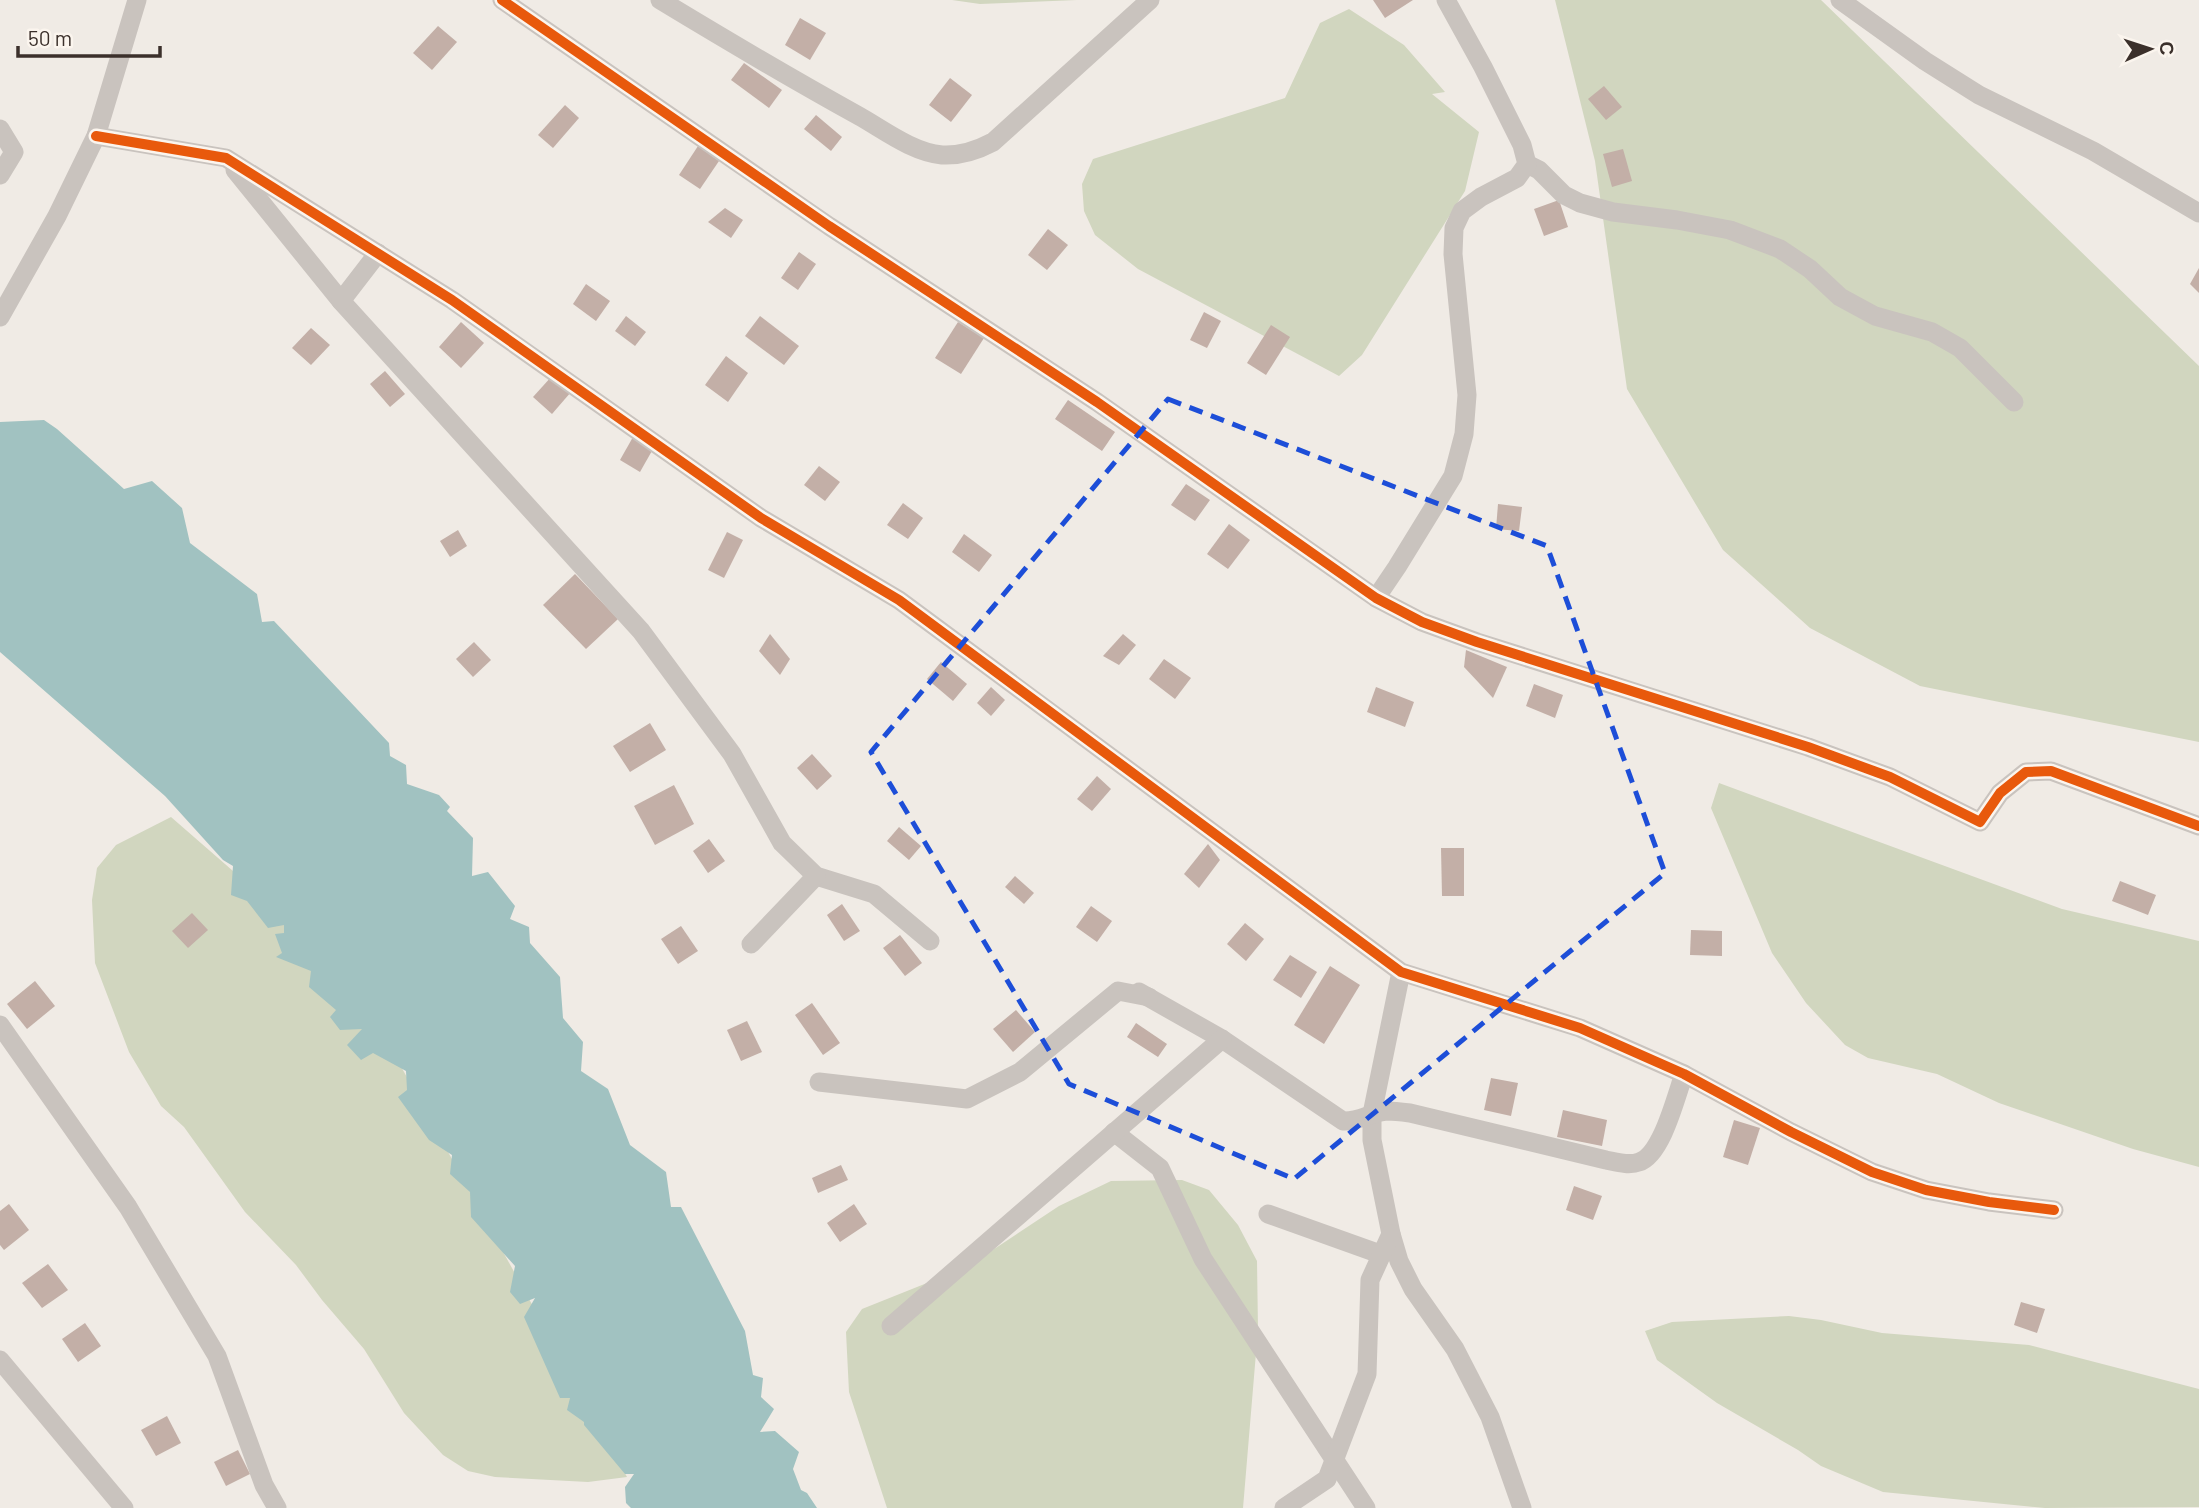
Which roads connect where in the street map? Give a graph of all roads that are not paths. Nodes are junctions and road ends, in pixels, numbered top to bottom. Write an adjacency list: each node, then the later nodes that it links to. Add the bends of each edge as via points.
1 (137, 0): 8 (street)
2 (502, 0): 17 (street, via 829,226 1097,401)
3 (660, 0): 4 (street, via 779,72 914,146 942,155 969,152 993,142)
4 (1150, 0)
5 (1446, 0): 10 (street, via 1522,145)
6 (1840, 0): 12 (street, via 1979,95 2093,150)
7 (0, 129): 11 (street, via 14,152)
8 (96, 136): 9 (street); 15 (street)
9 (226, 158): 13 (street); 14 (street)
10 (1527, 164): 16 (street, via 1580,203 1730,230 1780,249 1840,297 1875,316 1932,332 1960,348); 17 (street, via 1517,178 1462,211 1454,228 1467,395 1464,434 1453,475)
11 (0, 175)
12 (2199, 213)
13 (378, 254): 14 (street); 22 (street, via 452,300 761,518 899,600)
14 (341, 301): 19 (street, via 641,631 732,754 782,843)
15 (0, 317)
16 (2014, 402)
17 (1376, 598): 18 (street, via 1422,622 1477,642 1808,747 1890,778 1980,822 2000,793 2026,772 2052,771)
18 (2199, 826)
19 (816, 876): 20 (street, via 874,894); 21 (street)
20 (930, 940)
21 (751, 944)
22 (1401, 972): 25 (street, via 1580,1028); 27 (street)
23 (0, 1025): 37 (street, via 128,1207 216,1356)
24 (1222, 1039): 26 (street, via 1144,995 1118,991 1020,1072 967,1099); 27 (street, via 1343,1121); 28 (street)
25 (1684, 1074): 27 (street, via 1659,1142 1639,1163 1606,1160 1410,1113); 29 (street, via 1872,1172 1926,1189)
26 (819, 1082)
27 (1372, 1114): 31 (street, via 1372,1140)
28 (1114, 1132): 33 (street); 35 (street, via 1160,1168 1203,1259)
29 (2054, 1210)
30 (1268, 1214): 32 (street)
31 (1391, 1234): 32 (street); 40 (street, via 1413,1289 1455,1349 1490,1417)
32 (1380, 1254): 35 (street, via 1370,1280 1367,1374)
33 (891, 1326)
34 (0, 1360): 36 (street)
35 (1334, 1461): 38 (street, via 1327,1479); 39 (street)
36 (124, 1508)
37 (277, 1508)
38 (1284, 1508)
39 (1366, 1508)
40 (1522, 1508)

